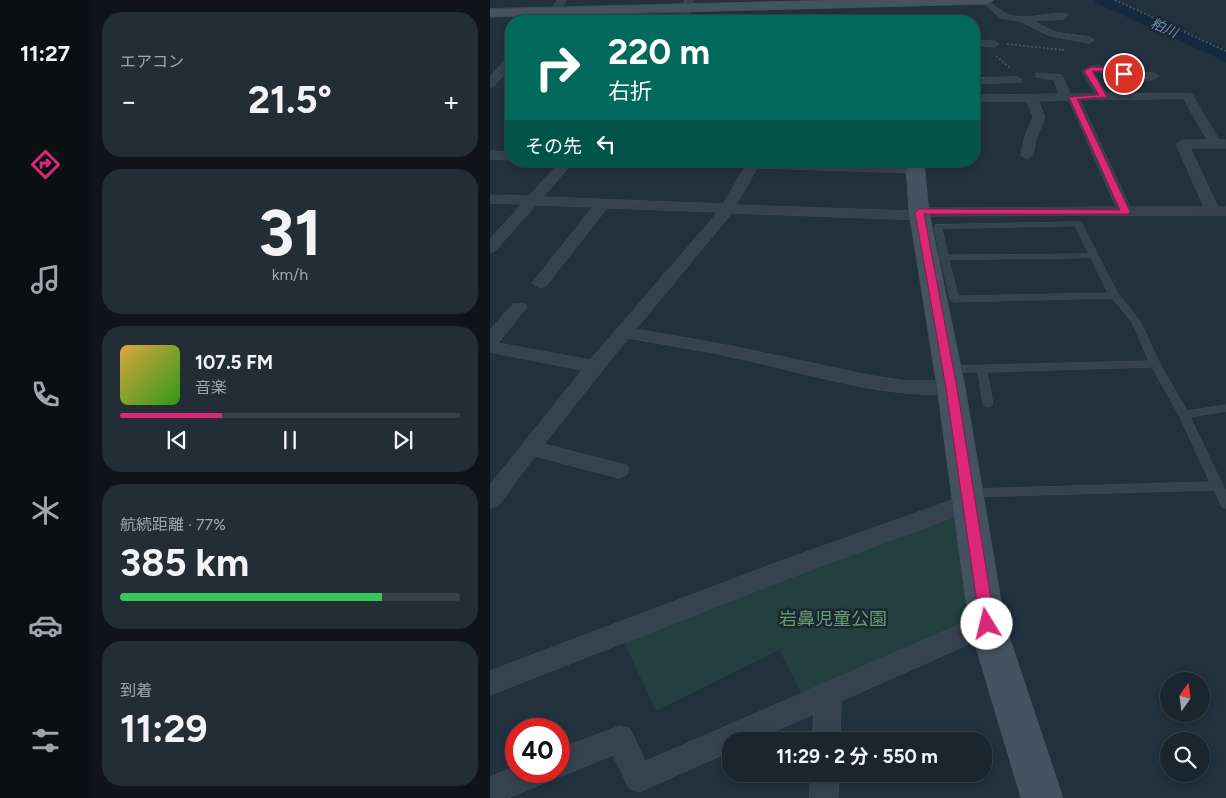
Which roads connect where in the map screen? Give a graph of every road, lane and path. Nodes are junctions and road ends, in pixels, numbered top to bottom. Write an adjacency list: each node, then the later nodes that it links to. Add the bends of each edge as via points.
1 (563, 0): 8 (street)
2 (980, 0): 5 (main road); 11 (street, via 1004,16)
3 (1115, 0): 16 (path)
4 (688, 5): 5 (main road); 9 (main road)
5 (872, 6)
6 (490, 13): 7 (main road)
7 (520, 15)
8 (552, 15)
9 (573, 15)
10 (1064, 16): 11 (street)
11 (1022, 19): 12 (street)
12 (1053, 34): 13 (street); 15 (path, via 1063,50)
13 (1089, 40)
14 (980, 43): 15 (street)
15 (994, 44)
16 (1226, 51)
17 (490, 70): 18 (street)
18 (505, 70)
19 (505, 72): 24 (street)
20 (1040, 75): 25 (street, via 1058,77)
21 (1154, 76): 26 (street, via 1110,70 1087,71)
22 (1018, 80): 23 (street)
23 (980, 81)
24 (490, 84)
25 (1069, 97): 26 (street); 28 (street); 41 (street)
26 (1103, 97): 29 (street, via 1188,96)
27 (980, 98): 28 (street)
28 (1031, 98): 31 (street, via 1040,117)
29 (1220, 144): 40 (street, via 1182,144)
30 (490, 155): 32 (street)
31 (1027, 155)
32 (505, 156)
33 (563, 167): 37 (street)
34 (753, 167): 39 (street)
35 (916, 167): 42 (main road)
36 (490, 199): 37 (street)
37 (534, 201): 38 (street); 43 (street)
38 (604, 203): 39 (street); 46 (street)
39 (730, 208): 42 (street); 49 (street)
40 (1219, 211): 41 (street)
41 (1125, 212): 42 (street)
42 (919, 214): 45 (main road)
43 (490, 248)
44 (1095, 256): 45 (lane); 45 (lane, via 1078,224 938,227); 47 (lane)
45 (936, 258): 47 (lane, via 954,299); 55 (main road)
46 (540, 283)
47 (1114, 295): 52 (lane, via 1136,321)
48 (518, 307): 50 (street)
49 (623, 332): 53 (street); 55 (street, via 731,350 906,387)
50 (490, 341)
51 (490, 348): 53 (street)
52 (1155, 364): 54 (lane); 58 (lane)
53 (594, 367): 59 (street)
54 (982, 369): 55 (lane); 56 (lane)
55 (950, 378): 62 (main road)
56 (988, 404)
57 (1226, 408): 58 (lane)
58 (1184, 415): 61 (lane)
59 (530, 448): 60 (street); 63 (street)
60 (619, 470)
61 (1223, 494): 62 (lane)
62 (967, 498): 64 (main road); 65 (street)
63 (490, 500)
64 (987, 624): 66 (street); 73 (main road)
65 (490, 683)
66 (828, 695): 67 (street); 68 (street, via 639,778 620,739)
67 (826, 732)
68 (570, 759)
69 (825, 782): 72 (street)
70 (510, 783): 71 (street)
71 (490, 791)
72 (824, 798)
73 (1042, 798)

